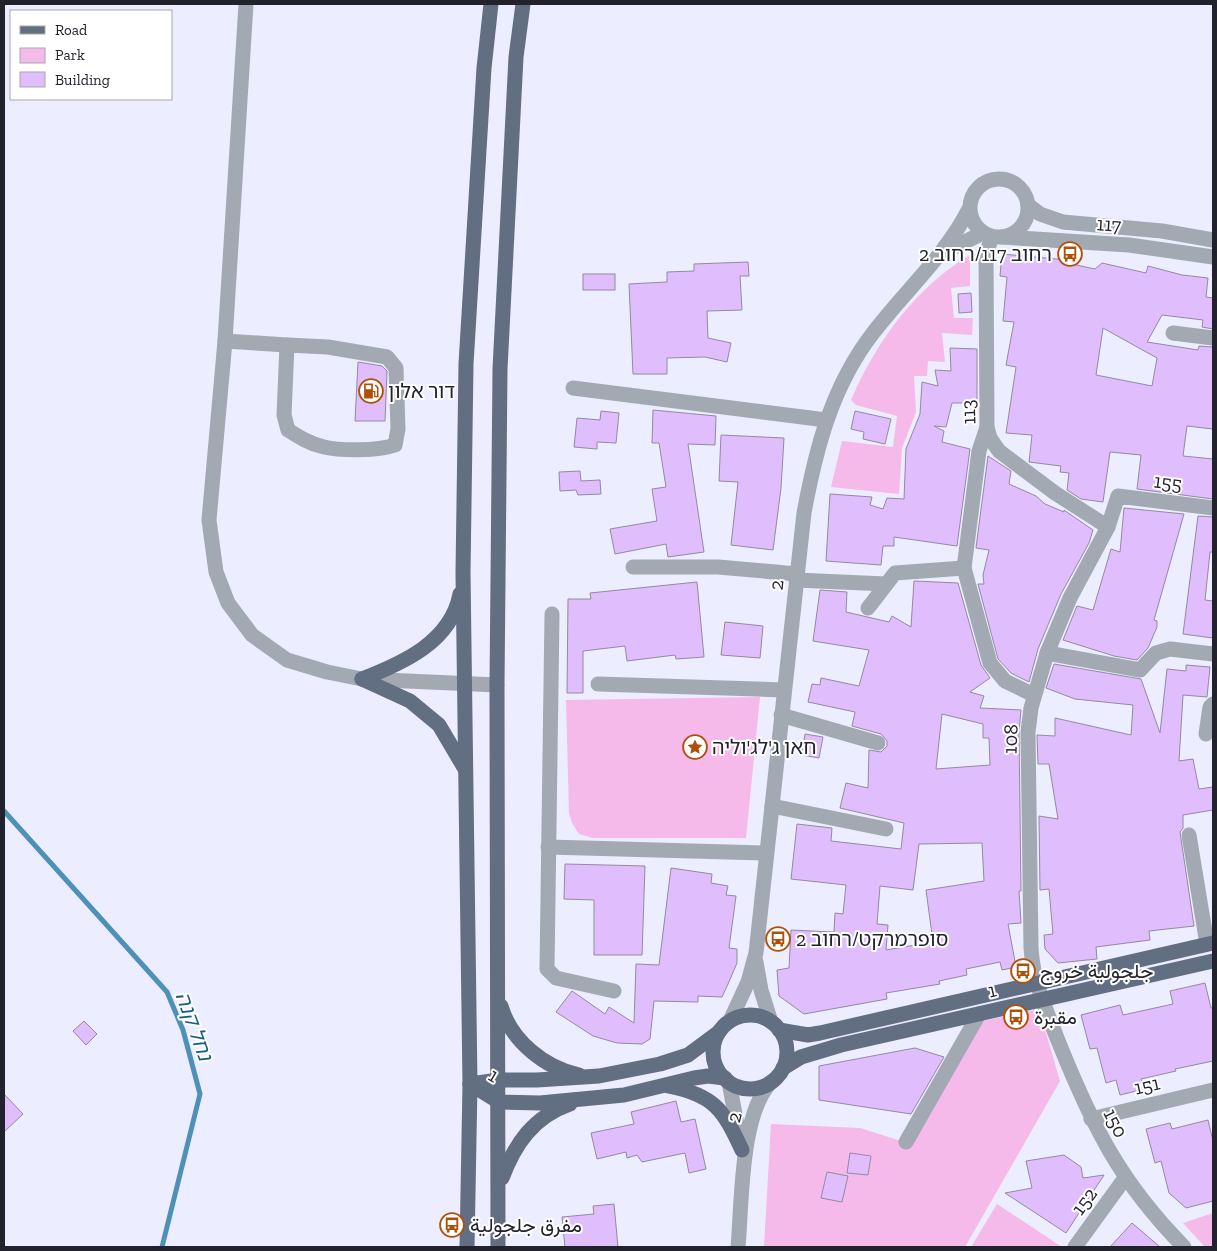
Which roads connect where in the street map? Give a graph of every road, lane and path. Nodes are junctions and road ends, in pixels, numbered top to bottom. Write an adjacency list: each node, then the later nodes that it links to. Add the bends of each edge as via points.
1 (246, 4): 12 (street)
2 (491, 4): 22 (main road, via 484,68 466,364)
3 (523, 4): 32 (main road, via 516,66 500,369)
4 (1028, 205): 5 (street, via 1017,184 999,178 974,191); 6 (street, via 1027,215 1019,229); 7 (street, 117, via 1040,214 1062,222 1162,231)
5 (969, 209): 6 (street, via 976,227); 8 (street, 2, via 952,240)
6 (992, 236): 8 (street, 2, via 967,239); 9 (street, 117, via 1128,245); 16 (street, 113, via 986,254)
7 (1213, 240)
8 (937, 257): 15 (street, 2, via 872,334 839,387)
9 (1213, 257)
10 (1173, 332): 11 (street)
11 (1213, 338)
12 (225, 341): 13 (street); 29 (street, via 209,520 216,572 228,603 252,636 287,660)
13 (287, 345): 13 (street, via 284,415 288,430 324,447 383,449 394,445 398,429 396,368 387,357 328,347)
14 (573, 388): 15 (street)
15 (826, 420): 23 (street, 2, via 805,503)
16 (987, 427): 19 (street, 113, via 999,451 1054,493); 21 (street, via 979,451)
17 (1118, 496): 18 (street, 155); 19 (street, 108)
18 (1213, 508)
19 (1108, 527): 27 (street, 108, via 1070,598)
20 (633, 567): 23 (street, via 718,567)
21 (964, 568): 24 (street, via 895,573); 34 (street, via 990,663 1005,681)
22 (463, 573): 29 (main road, via 458,603 446,628 402,663); 31 (main road)
23 (796, 577): 24 (street); 33 (street, 2)
24 (886, 584): 25 (street)
25 (868, 608)
26 (552, 614): 43 (street)
27 (1047, 653): 28 (street, via 1140,670 1156,653 1170,650); 34 (street, 108)
28 (1213, 654)
29 (362, 679): 31 (street); 39 (main road, via 410,701 439,725)
30 (598, 684): 33 (street)
31 (465, 685): 32 (street); 39 (main road)
32 (498, 685): 50 (main road)
33 (784, 690): 36 (street, 2)
34 (1034, 696): 48 (street, 108, via 1028,732 1031,948)
35 (1213, 704): 37 (street)
36 (782, 715): 38 (street); 40 (street, 2)
37 (1206, 734)
38 (878, 743)
39 (465, 770): 61 (main road)
40 (772, 806): 41 (street); 44 (street, 2)
41 (886, 829)
42 (1189, 836): 45 (street)
43 (548, 847): 44 (street); 49 (street, via 547,969 556,978)
44 (766, 853): 46 (street, 2)
45 (1210, 944): 48 (main road, 1)
46 (756, 953): 53 (street, 2, via 748,982); 54 (street, 2, via 761,990)
47 (1213, 961): 51 (main road, 1)
48 (1036, 984): 51 (street, 108); 54 (main road, 1, via 808,1035)
49 (614, 991)
50 (498, 996): 57 (main road, via 508,1023 532,1052 568,1073); 58 (main road)
51 (1042, 1000): 52 (main road, 1); 66 (street, 150)
52 (979, 1014): 56 (main road, 1, via 815,1052); 67 (street)
53 (730, 1021): 54 (main road, via 744,1015 756,1015); 55 (main road)
54 (775, 1026): 56 (main road, via 786,1045 787,1055)
55 (718, 1032): 57 (main road, 1, via 700,1048 675,1061); 59 (main road, via 714,1041 714,1061)
56 (782, 1068): 60 (main road)
57 (588, 1077): 58 (main road, 1)
58 (499, 1080): 61 (main road, 1); 65 (main road)
59 (727, 1080): 60 (main road, via 746,1088); 62 (main road, 1, via 708,1076); 68 (street, 2)
60 (771, 1082): 68 (street, 2, via 758,1103)
61 (470, 1084): 65 (main road, 1); 71 (main road)
62 (666, 1085): 64 (main road, 1, via 624,1095); 68 (main road, via 706,1097 721,1111)
63 (1213, 1090): 66 (street, 151)
64 (581, 1100): 65 (main road, 1); 70 (main road, via 554,1110 530,1128 509,1159)
65 (500, 1102): 70 (main road)
66 (1091, 1119): 69 (street, 150)
67 (906, 1142)
68 (743, 1157): 73 (street, 2)
69 (1125, 1178): 74 (street, 152); 75 (street, 150, via 1146,1207)
70 (498, 1189): 72 (main road)
71 (467, 1247)
72 (498, 1247)
73 (738, 1247)
74 (1075, 1247)
75 (1184, 1247)

